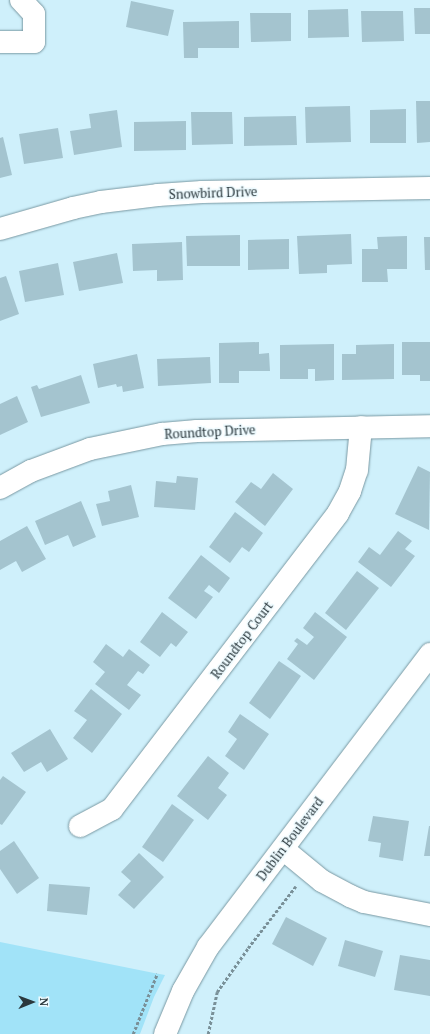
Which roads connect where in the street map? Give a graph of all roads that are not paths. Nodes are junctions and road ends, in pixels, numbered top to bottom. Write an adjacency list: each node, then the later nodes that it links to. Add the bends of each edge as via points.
1 (21, 0): 2 (street, via 34,14 34,42)
2 (0, 42)
3 (430, 188): 4 (street, Snowbird Drive, via 158,195 73,208)
4 (0, 229)
5 (430, 426): 6 (street, Roundtop Drive)
6 (361, 427): 7 (street, Roundtop Drive, via 197,431 156,435 90,449 38,468); 9 (street, Roundtop Court, via 357,470 350,491 338,513 112,809)
7 (0, 488)
8 (430, 654): 10 (street, Dublin Boulevard)
9 (80, 826)
10 (283, 849): 11 (street, via 336,890 364,902); 12 (street, Dublin Boulevard, via 208,947 183,991)
11 (430, 915)
12 (165, 1034)

